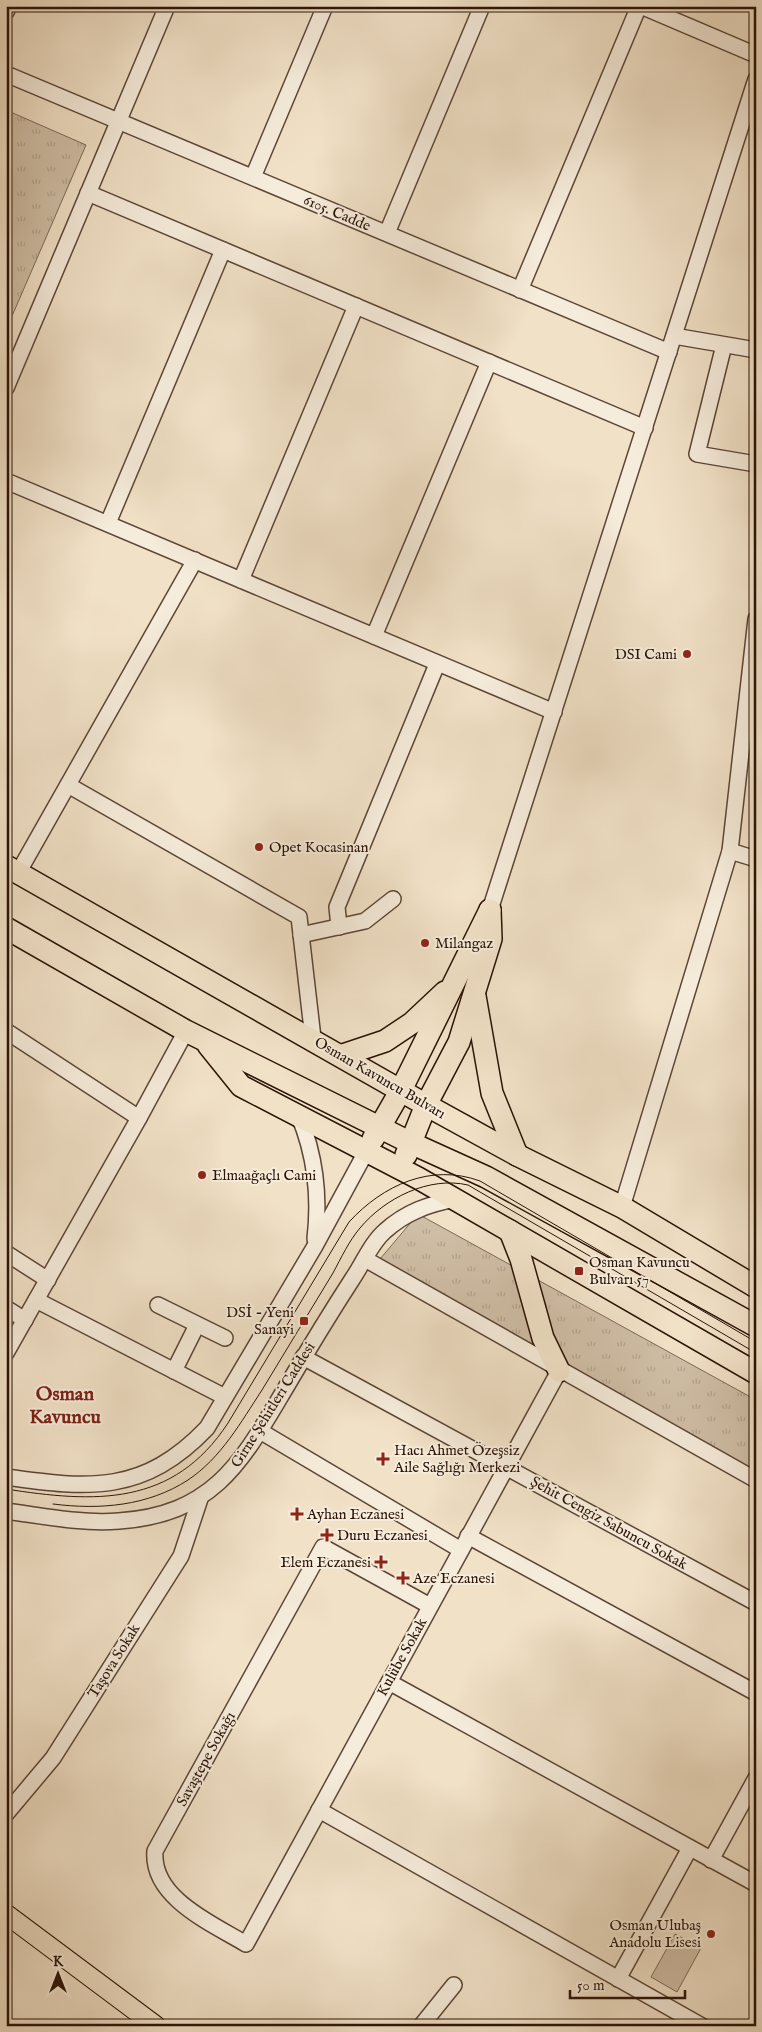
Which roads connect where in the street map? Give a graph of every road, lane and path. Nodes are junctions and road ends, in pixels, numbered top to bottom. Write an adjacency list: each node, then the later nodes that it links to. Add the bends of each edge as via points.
1 (9, 6): 6 (street)
2 (166, 6): 10 (street)
3 (325, 6): 11 (street)
4 (482, 6): 13 (street)
5 (640, 6): 7 (street); 15 (street)
6 (6, 12)
7 (756, 55)
8 (6, 74): 10 (street, 6105. Cadde)
9 (756, 79): 17 (street)
10 (118, 121): 11 (street, 6105. Cadde); 12 (street)
11 (253, 177): 13 (street, 6105. Cadde)
12 (88, 194): 14 (street); 22 (street)
13 (387, 233): 15 (street, 6105. Cadde)
14 (223, 250): 16 (street); 26 (street)
15 (520, 290): 20 (street, 6105. Cadde)
16 (356, 306): 21 (street); 28 (street)
17 (674, 336): 18 (street); 20 (street)
18 (724, 345): 19 (street); 24 (street, via 697,454)
19 (756, 350)
20 (669, 352): 23 (street)
21 (489, 362): 23 (street); 30 (street)
22 (6, 388)
23 (645, 428): 33 (street)
24 (756, 464)
25 (6, 481): 26 (street)
26 (108, 523): 27 (street)
27 (195, 560): 28 (street); 34 (street)
28 (241, 580): 30 (street)
29 (756, 619): 31 (street)
30 (374, 636): 33 (street)
31 (754, 658): 35 (street)
32 (435, 669): 40 (street, via 337,906)
33 (554, 712): 39 (street)
34 (68, 785): 37 (street); 42 (street, via 299,917)
35 (730, 851): 36 (street); 59 (street)
36 (756, 859)
37 (12, 870): 47 (highway, Osman Kavuncu Bulvarı)
38 (393, 899): 40 (street, via 365,921)
39 (490, 910): 43 (highway); 44 (highway, via 490,939)
40 (339, 927): 42 (street)
41 (6, 928): 46 (highway)
42 (301, 936): 47 (street)
43 (453, 986): 48 (highway, via 412,1023 385,1041); 49 (highway)
44 (475, 993): 50 (highway, via 459,1042); 56 (highway, via 492,1093)
45 (6, 1031): 52 (street)
46 (195, 1036): 51 (highway, via 241,1086); 52 (street); 53 (highway)
47 (313, 1038): 48 (highway, Osman Kavuncu Bulvarı)
48 (343, 1055): 49 (highway, Osman Kavuncu Bulvarı)
49 (401, 1090): 50 (highway, Osman Kavuncu Bulvarı); 53 (highway)
50 (426, 1104): 54 (highway); 56 (highway, Osman Kavuncu Bulvarı)
51 (299, 1116): 55 (highway); 61 (street, via 310,1142 318,1193)
52 (139, 1118): 64 (street)
53 (380, 1127): 54 (highway); 55 (highway)
54 (412, 1143): 57 (highway); 71 (highway, via 486,1176)
55 (367, 1150): 57 (highway); 61 (street)
56 (517, 1155): 59 (highway, Osman Kavuncu Bulvarı)
57 (400, 1168): 58 (highway)
58 (456, 1198): 60 (highway); 63 (street, Girne Şehitleri Caddesi, via 422,1206 384,1231)
59 (622, 1207): 65 (highway, Osman Kavuncu Bulvarı)
60 (510, 1231): 76 (highway, via 544,1338); 77 (highway)
61 (315, 1246): 78 (street)
62 (6, 1253): 64 (street)
63 (365, 1260): 74 (street, Girne Şehitleri Caddesi); 76 (street)
64 (48, 1280): 66 (street)
65 (756, 1287)
66 (36, 1300): 69 (street); 75 (street)
67 (158, 1305): 70 (street)
68 (6, 1308): 69 (street)
69 (25, 1320): 73 (street)
70 (197, 1324): 72 (street); 75 (street)
71 (756, 1326)
72 (226, 1338)
73 (6, 1353)
74 (303, 1357): 79 (street, Girne Şehitleri Caddesi); 80 (street, Şehit Cengiz Sabuncu Sokak)
75 (174, 1371): 78 (street)
76 (559, 1371): 80 (street, Kulübe Sokak); 82 (street)
77 (756, 1373)
78 (225, 1396): 81 (street, via 207,1428 195,1441 166,1463 134,1477 88,1486)
79 (260, 1431): 83 (street, Girne Şehitleri Caddesi, via 240,1461); 86 (street)
80 (506, 1467): 85 (street, Kulübe Sokak); 87 (street, Şehit Cengiz Sabuncu Sokak)
81 (6, 1477)
82 (756, 1480)
83 (201, 1496): 84 (street, Girne Şehitleri Caddesi, via 170,1511 120,1521 84,1521); 93 (street, Taşova Sokak, via 181,1556 53,1758)
84 (6, 1511)
85 (468, 1536): 86 (street, Kulübe Sokak); 90 (street)
86 (461, 1550): 88 (street, Kulübe Sokak)
87 (756, 1603)
88 (430, 1606): 89 (street, Kulübe Sokak); 98 (street, Savaştepe Sokağı, via 323,1547 156,1851 159,1876 173,1895 196,1914)
89 (389, 1682): 92 (street, Kulübe Sokak); 94 (street)
90 (756, 1693)
91 (756, 1778): 95 (street)
92 (319, 1810): 98 (street, Kulübe Sokak); 99 (street)
93 (6, 1814)
94 (690, 1848): 95 (street); 99 (street)
95 (711, 1860): 96 (street)
96 (756, 1884)
97 (6, 1914): 101 (main road)
98 (246, 1944)
99 (618, 1979): 103 (street)
100 (454, 1985): 102 (street)
101 (156, 2026)
102 (420, 2026)
103 (702, 2026)

